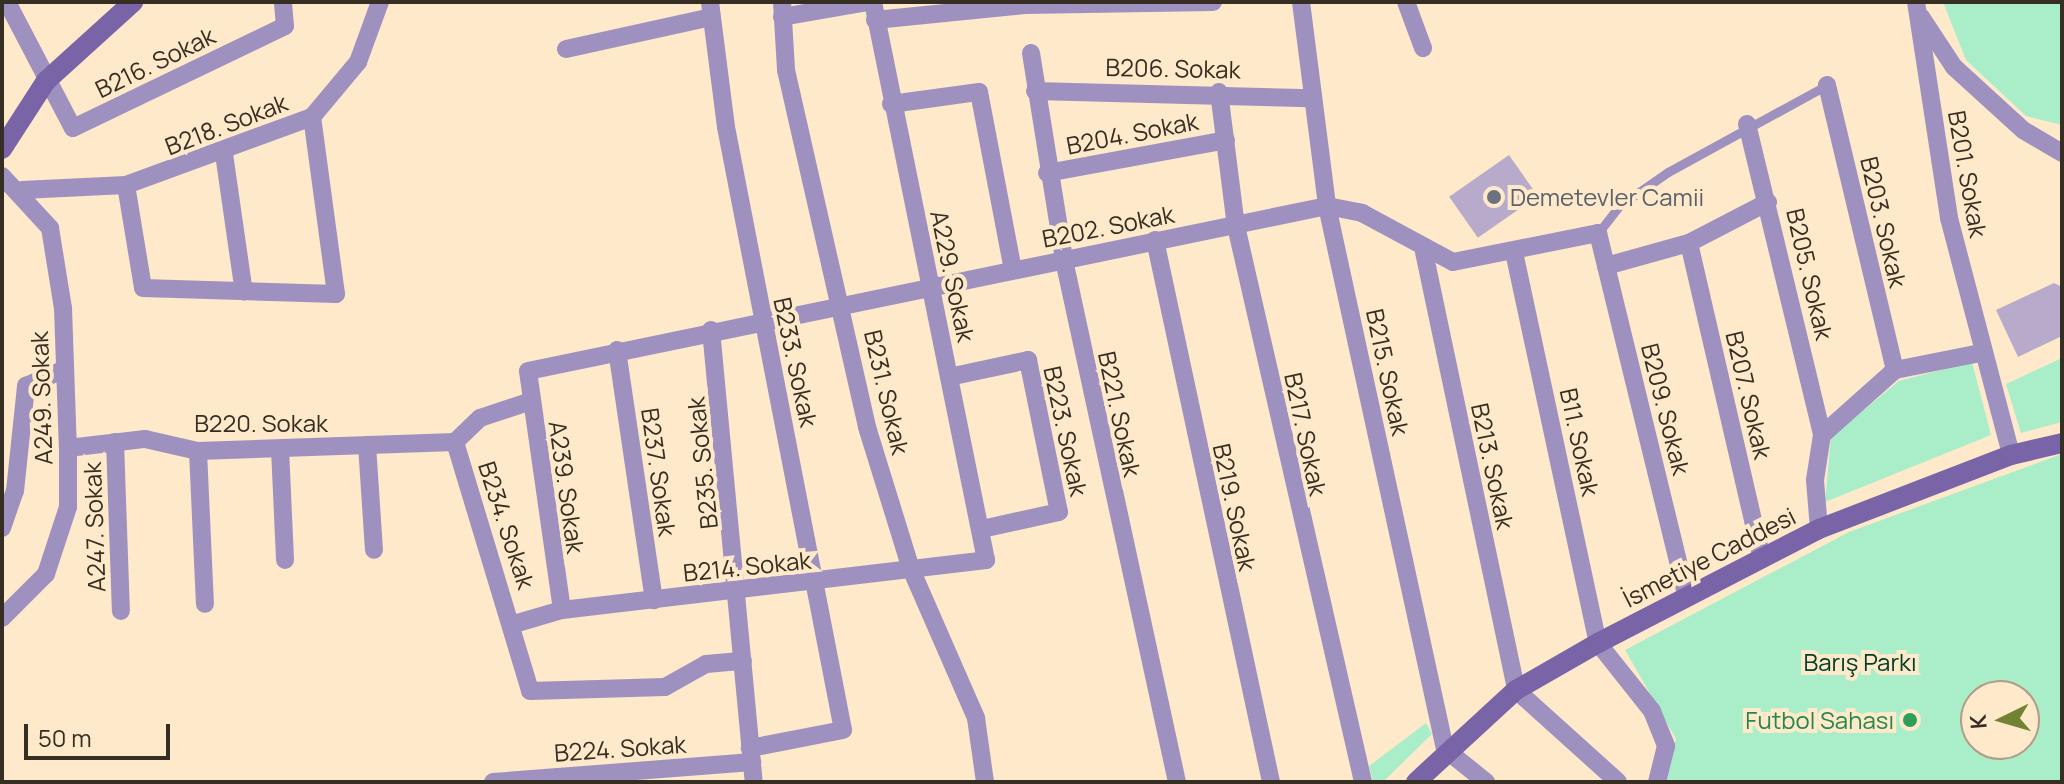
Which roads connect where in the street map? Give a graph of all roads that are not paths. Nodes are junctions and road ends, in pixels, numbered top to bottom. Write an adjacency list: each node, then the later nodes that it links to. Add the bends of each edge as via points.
1 (7, 2): 16 (street)
2 (133, 2): 16 (main road)
3 (283, 2): 16 (street, B216. Sokak, via 285,26 73,128)
4 (380, 2): 22 (street, B218. Sokak, via 358,62)
5 (1213, 2): 8 (street)
6 (1301, 2): 20 (street, B215. Sokak)
7 (1406, 2): 13 (street)
8 (946, 7): 10 (street)
9 (1917, 7): 26 (street, via 1954,67 2023,130); 49 (street, B201. Sokak, via 1949,218)
10 (872, 8): 12 (street); 21 (street, A229. Sokak)
11 (711, 10): 14 (street); 46 (street, B233. Sokak)
12 (782, 10): 45 (street, B231. Sokak, via 786,70)
13 (1423, 48)
14 (566, 49)
15 (1031, 53): 18 (street, B221. Sokak)
16 (46, 81): 25 (main road)
17 (1827, 85): 23 (lane); 51 (street, B203. Sokak)
18 (1035, 91): 19 (street, B206. Sokak); 28 (street, B221. Sokak)
19 (1219, 92): 20 (street, B206. Sokak); 24 (street, B217. Sokak)
20 (1311, 98): 33 (street, B215. Sokak)
21 (891, 104): 42 (street, via 979,92); 43 (street, A229. Sokak)
22 (312, 117): 27 (street, B218. Sokak); 44 (street, via 336,294)
23 (1747, 124): 32 (street, B205. Sokak); 35 (lane, via 1619,206)
24 (1226, 140): 28 (street, B204. Sokak); 34 (street, B217. Sokak)
25 (2, 149)
26 (2062, 153)
27 (224, 154): 30 (street, B218. Sokak); 44 (street)
28 (1047, 173): 40 (street, B221. Sokak)
29 (2, 176): 31 (street, A249. Sokak)
30 (126, 185): 31 (street, B218. Sokak); 44 (street, via 143,288)
31 (22, 190): 50 (street, A249. Sokak, via 50,228 63,308)
32 (1768, 202): 37 (street); 55 (street, B205. Sokak)
33 (1327, 206): 34 (street, B202. Sokak); 38 (street, B202. Sokak, via 1362,213); 85 (street, B215. Sokak)
34 (1236, 226): 36 (street, B202. Sokak); 92 (street, B217. Sokak)
35 (1598, 233): 39 (street, B202. Sokak); 41 (street, B209. Sokak)
36 (1155, 240): 40 (street, B202. Sokak); 91 (street, B219. Sokak)
37 (1689, 243): 41 (street); 68 (street, B207. Sokak)
38 (1424, 252): 39 (street, B202. Sokak, via 1453,262); 83 (street, B213. Sokak)
39 (1514, 252): 81 (street, B11. Sokak)
40 (1064, 260): 42 (street, B202. Sokak); 90 (street, B221. Sokak)
41 (1606, 266): 74 (street, B209. Sokak)
42 (1013, 270): 43 (street, B202. Sokak)
43 (931, 286): 45 (street, B202. Sokak); 53 (street, A229. Sokak)
44 (244, 292)
45 (842, 302): 46 (street, B202. Sokak); 71 (street, B231. Sokak, via 867,427)
46 (762, 319): 47 (street, B202. Sokak); 72 (street, B233. Sokak)
47 (711, 330): 48 (street, B202. Sokak); 73 (street, B235. Sokak)
48 (617, 350): 52 (street, B202. Sokak); 75 (street, B237. Sokak)
49 (1980, 353): 51 (street); 63 (street, B201. Sokak)
50 (63, 370): 60 (street, A249. Sokak); 64 (street, via 26,386 15,491)
51 (1895, 370): 55 (street)
52 (528, 371): 54 (street, A239. Sokak)
53 (949, 377): 65 (street, A229. Sokak); 65 (street, B223. Sokak, via 1028,360 1059,512)
54 (531, 401): 57 (street, via 480,418); 77 (street, A239. Sokak)
55 (1822, 435): 66 (street, via 1815,480)
56 (115, 442): 60 (street, B220. Sokak); 62 (street, B220. Sokak, via 145,439); 78 (street, A247. Sokak)
57 (455, 442): 59 (street, B220. Sokak); 80 (street, B234. Sokak)
58 (2062, 443): 63 (main road, İsmetiye Caddesi)
59 (367, 445): 61 (street, B220. Sokak); 67 (street)
60 (68, 448): 79 (street, A249. Sokak, via 68,507 46,574)
61 (280, 449): 62 (street, B220. Sokak); 69 (street)
62 (198, 451): 76 (street)
63 (2011, 455): 66 (main road, İsmetiye Caddesi)
64 (2, 528)
65 (982, 529): 70 (street, A229. Sokak)
66 (1819, 529): 68 (main road, İsmetiye Caddesi)
67 (374, 550)
68 (1762, 558): 74 (main road, İsmetiye Caddesi)
69 (285, 560)
70 (986, 560): 71 (street, B214. Sokak)
71 (911, 569): 72 (street, B214. Sokak); 89 (street, B231. Sokak, via 976,718)
72 (817, 582): 73 (street, B214. Sokak); 84 (street, B233. Sokak)
73 (738, 592): 75 (street, B214. Sokak); 82 (street, B235. Sokak)
74 (1687, 597): 81 (main road, İsmetiye Caddesi)
75 (654, 600): 77 (street, B214. Sokak)
76 (205, 604)
77 (562, 610): 80 (street, B214. Sokak)
78 (121, 611)
79 (2, 618)
80 (514, 624): 82 (street, B234. Sokak, via 530,691 665,687 706,664)
81 (1598, 643): 83 (main road, İsmetiye Caddesi); 96 (street, via 1652,711 1666,746)
82 (743, 661): 86 (street, B235. Sokak)
83 (1516, 690): 85 (main road, İsmetiye Caddesi); 95 (street)
84 (843, 730): 86 (street, B224. Sokak)
85 (1445, 749): 93 (main road, İsmetiye Caddesi); 94 (street)
86 (751, 755): 87 (street, B224. Sokak); 88 (street, B235. Sokak)
87 (493, 782)
88 (754, 782)
89 (985, 782)
90 (1177, 782)
91 (1271, 782)
92 (1363, 782)
93 (1416, 782)
94 (1486, 782)
95 (1618, 782)
96 (1657, 782)

